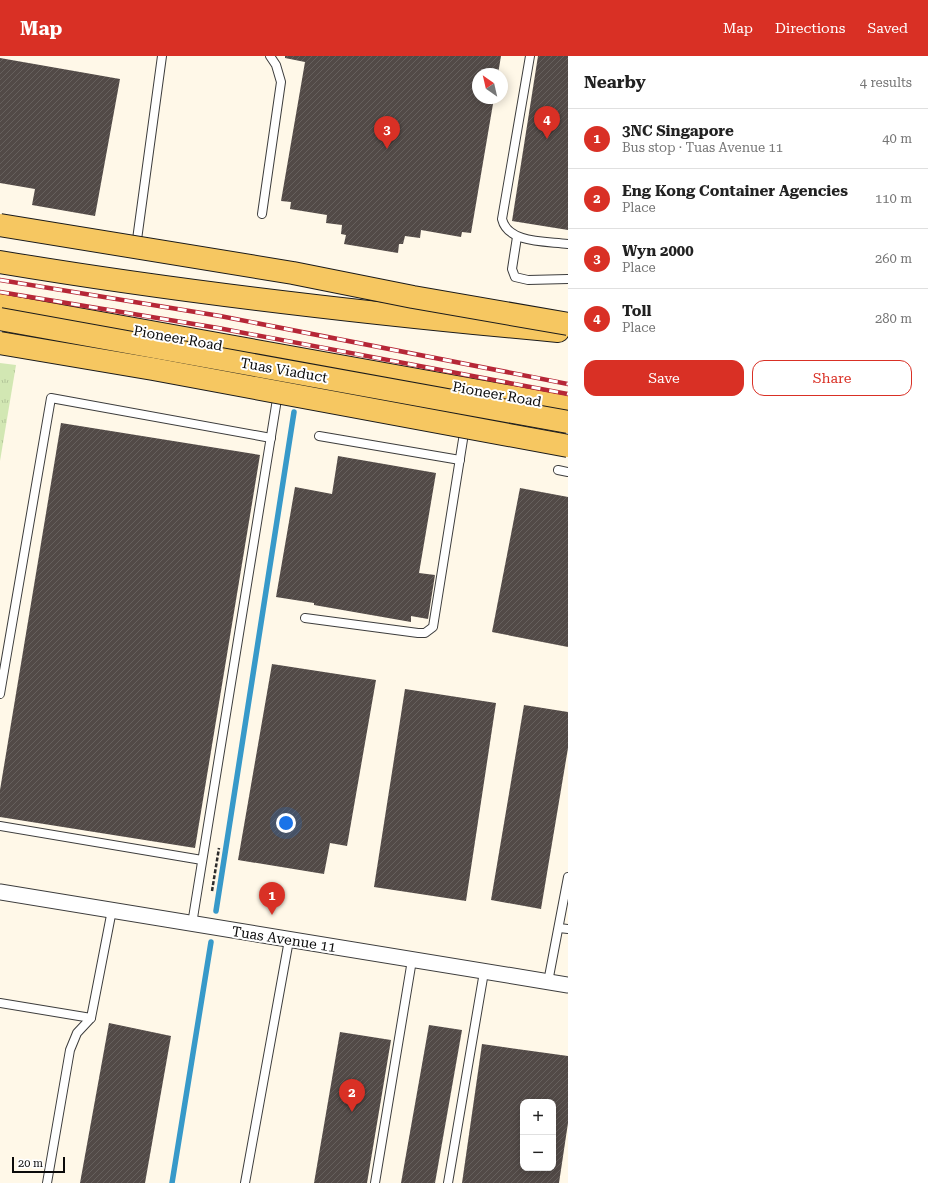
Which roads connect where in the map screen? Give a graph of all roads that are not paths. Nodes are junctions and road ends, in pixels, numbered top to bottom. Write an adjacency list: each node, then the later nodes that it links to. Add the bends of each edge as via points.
1 (162, 56): 8 (lane)
2 (270, 56): 4 (lane, via 276,65 281,82)
3 (530, 56): 6 (lane, via 502,219 504,226)
4 (262, 214)
5 (0, 225): 12 (main road, bridge, via 293,273)
6 (517, 237): 7 (lane); 10 (lane, via 512,269 515,277 528,280)
7 (568, 244)
8 (135, 257)
9 (0, 262): 13 (main road, via 139,285 412,317)
10 (568, 279)
11 (2, 324): 14 (lane); 15 (main road, Pioneer Road); 18 (main road, Tuas Viaduct, bridge); 21 (main road, bridge, via 153,368)
12 (568, 324)
13 (568, 332)
14 (0, 354)
15 (284, 357): 16 (main road, Pioneer Road); 20 (lane)
16 (470, 390): 17 (main road, Pioneer Road); 22 (lane)
17 (568, 407)
18 (568, 422)
19 (319, 436): 22 (lane)
20 (271, 438): 26 (lane, via 51,398); 28 (lane)
21 (568, 446)
22 (460, 460): 25 (lane, via 433,627 425,633 418,633)
23 (558, 470): 24 (lane)
24 (568, 472)
25 (305, 618)
26 (0, 694)
27 (0, 826): 28 (lane)
28 (202, 860): 32 (lane)
29 (568, 877): 33 (lane)
30 (0, 892): 31 (street, Tuas Avenue 11)
31 (112, 910): 32 (street, Tuas Avenue 11); 41 (lane)
32 (192, 924): 35 (street, Tuas Avenue 11)
33 (558, 928): 34 (lane); 38 (lane)
34 (568, 929)
35 (289, 940): 36 (street, Tuas Avenue 11); 43 (lane)
36 (412, 960): 37 (street, Tuas Avenue 11); 44 (lane)
37 (484, 972): 38 (street, Tuas Avenue 11); 45 (lane)
38 (548, 982): 39 (street, Tuas Avenue 11)
39 (568, 985)
40 (0, 1004): 41 (lane)
41 (91, 1018): 42 (lane, via 77,1033 70,1050)
42 (47, 1183)
43 (245, 1183)
44 (375, 1183)
45 (448, 1183)

